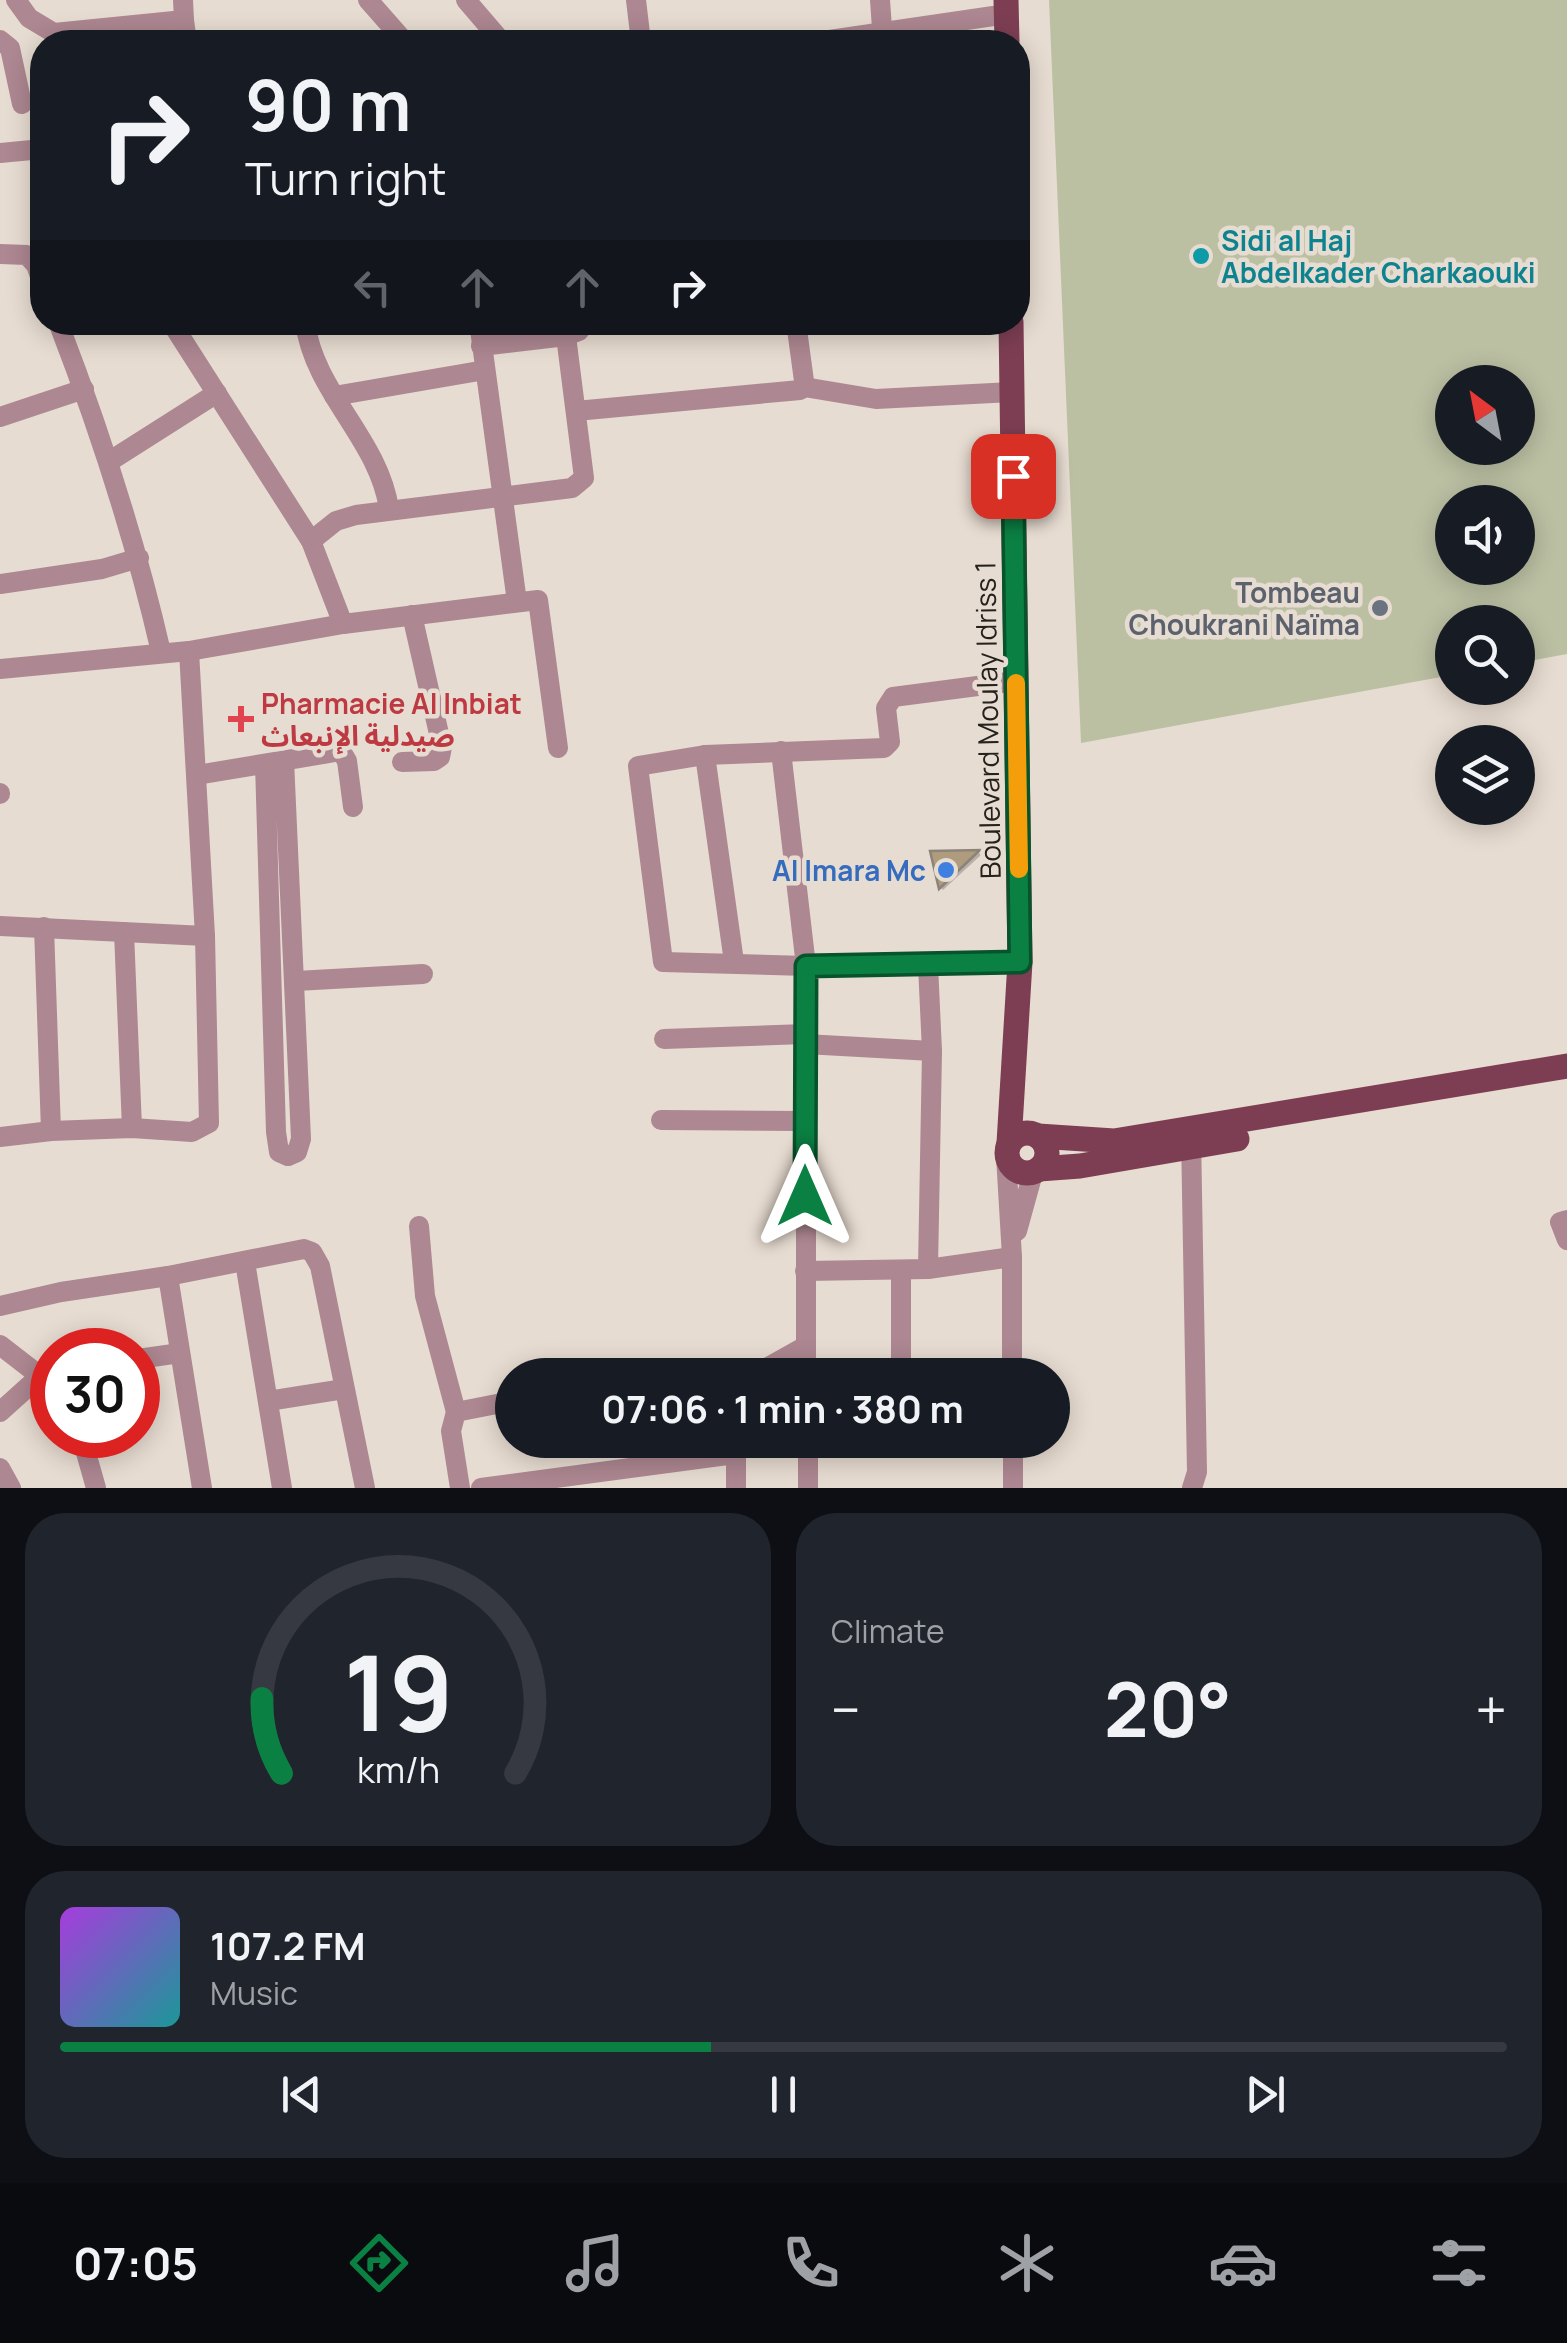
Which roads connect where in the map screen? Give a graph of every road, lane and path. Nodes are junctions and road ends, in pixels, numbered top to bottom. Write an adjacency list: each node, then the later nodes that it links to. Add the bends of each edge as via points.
1 (16, 0): 8 (street)
2 (368, 0): 12 (street)
3 (466, 0): 13 (street)
4 (636, 0): 14 (street)
5 (880, 0): 15 (street)
6 (1006, 7): 16 (street)
7 (184, 10): 11 (street)
8 (40, 28): 9 (street); 10 (street)
9 (36, 30)
10 (46, 30)
11 (81, 30)
12 (394, 30)
13 (492, 30)
14 (639, 30)
15 (882, 30)
16 (915, 30)
17 (30, 33): 18 (street)
18 (5, 44): 19 (street)
19 (22, 104)
20 (30, 150): 21 (street)
21 (0, 153)
22 (0, 254): 23 (street)
23 (30, 258)
24 (63, 335): 34 (street)
25 (179, 335): 36 (street)
26 (307, 335): 37 (street)
27 (480, 335): 31 (street)
28 (798, 335): 33 (street)
29 (1011, 335): 35 (main road, Boulevard Moulay Idriss 1)
30 (566, 336): 31 (street); 38 (street)
31 (481, 346): 32 (street)
32 (484, 370): 37 (street); 41 (street)
33 (804, 387): 35 (street, via 876,398); 38 (street)
34 (84, 388): 39 (street); 40 (street)
35 (1012, 392): 52 (main road, Boulevard Moulay Idriss 1)
36 (217, 394): 40 (street); 43 (street)
37 (334, 396): 42 (street, via 376,460)
38 (576, 410): 41 (street, via 580,484)
39 (0, 418)
40 (110, 461): 44 (street)
41 (502, 496): 42 (street); 46 (street)
42 (389, 509): 43 (street, via 336,521)
43 (311, 541): 48 (street)
44 (139, 558): 45 (street, via 102,569); 49 (street)
45 (1, 580)
46 (516, 602): 47 (street); 53 (street, via 538,600)
47 (412, 615): 48 (street); 57 (street, via 442,748 434,761)
48 (342, 624): 50 (street)
49 (161, 652): 50 (street); 51 (street)
50 (188, 652): 58 (street)
51 (0, 669)
52 (1016, 680): 54 (street, via 893,697 884,748); 66 (main road, Boulevard Moulay Idriss 1)
53 (558, 748)
54 (782, 751): 55 (street); 68 (street)
55 (705, 756): 65 (street); 65 (street, via 638,766 662,956 663,962)
56 (275, 762): 58 (street); 59 (street, via 344,753); 60 (street)
57 (402, 762)
58 (197, 775): 64 (street)
59 (353, 807)
60 (280, 890): 70 (street); 71 (street)
61 (0, 926): 62 (street)
62 (44, 927): 63 (street); 82 (street)
63 (124, 932): 64 (street); 81 (street)
64 (205, 936): 81 (street, via 209,1123 192,1132)
65 (734, 962): 68 (street)
66 (1020, 962): 67 (street); 85 (main road, Boulevard Moulay Idriss 1)
67 (928, 965): 68 (street); 74 (street)
68 (806, 966): 73 (street)
69 (423, 974): 70 (street)
70 (296, 989): 71 (street); 75 (street)
71 (272, 994): 76 (street)
72 (664, 1039): 73 (street)
73 (805, 1039): 74 (street); 80 (street)
74 (932, 1052): 92 (street)
75 (297, 1059): 76 (street); 76 (street, via 301,1139 288,1156 278,1145)
76 (274, 1060)
77 (1567, 1066): 84 (main road)
78 (1567, 1082): 84 (main road)
79 (662, 1120): 80 (street)
80 (804, 1121): 94 (street)
81 (132, 1128): 82 (street)
82 (51, 1130): 83 (street)
83 (0, 1136)
84 (1192, 1138): 85 (main road); 86 (main road); 128 (street)
85 (1021, 1142): 86 (main road, via 1018,1172); 86 (main road, Boulevard Moulay Idriss 1, via 1047,1152); 90 (street)
86 (1036, 1171): 90 (street)
87 (1567, 1220): 89 (street, via 1560,1222)
88 (418, 1226): 111 (street, via 425,1296)
89 (1567, 1240)
90 (1012, 1257): 92 (street); 104 (street)
91 (245, 1262): 95 (street); 106 (street, via 312,1252); 108 (street)
92 (928, 1269): 93 (street)
93 (901, 1270): 94 (street); 103 (street)
94 (805, 1271): 98 (street)
95 (168, 1276): 96 (street); 99 (street)
96 (0, 1306)
97 (0, 1345): 105 (street)
98 (804, 1346): 101 (street); 102 (street)
99 (180, 1354): 100 (street); 120 (street)
100 (160, 1356)
101 (783, 1358)
102 (805, 1358)
103 (901, 1358)
104 (1012, 1358)
105 (30, 1367)
106 (344, 1389): 108 (street); 122 (street)
107 (30, 1392): 110 (street)
108 (268, 1401): 121 (street)
109 (495, 1404): 111 (street)
110 (0, 1412)
111 (456, 1412): 123 (street, via 451,1431)
112 (88, 1458): 119 (street)
113 (668, 1458): 124 (street)
114 (736, 1458): 125 (street)
115 (808, 1458): 126 (street)
116 (1013, 1458): 127 (street)
117 (0, 1468): 118 (street)
118 (11, 1488)
119 (96, 1488)
120 (202, 1488)
121 (282, 1488)
122 (365, 1488)
123 (460, 1488)
124 (481, 1488)
125 (736, 1488)
126 (808, 1488)
127 (1013, 1488)
128 (1192, 1488)

